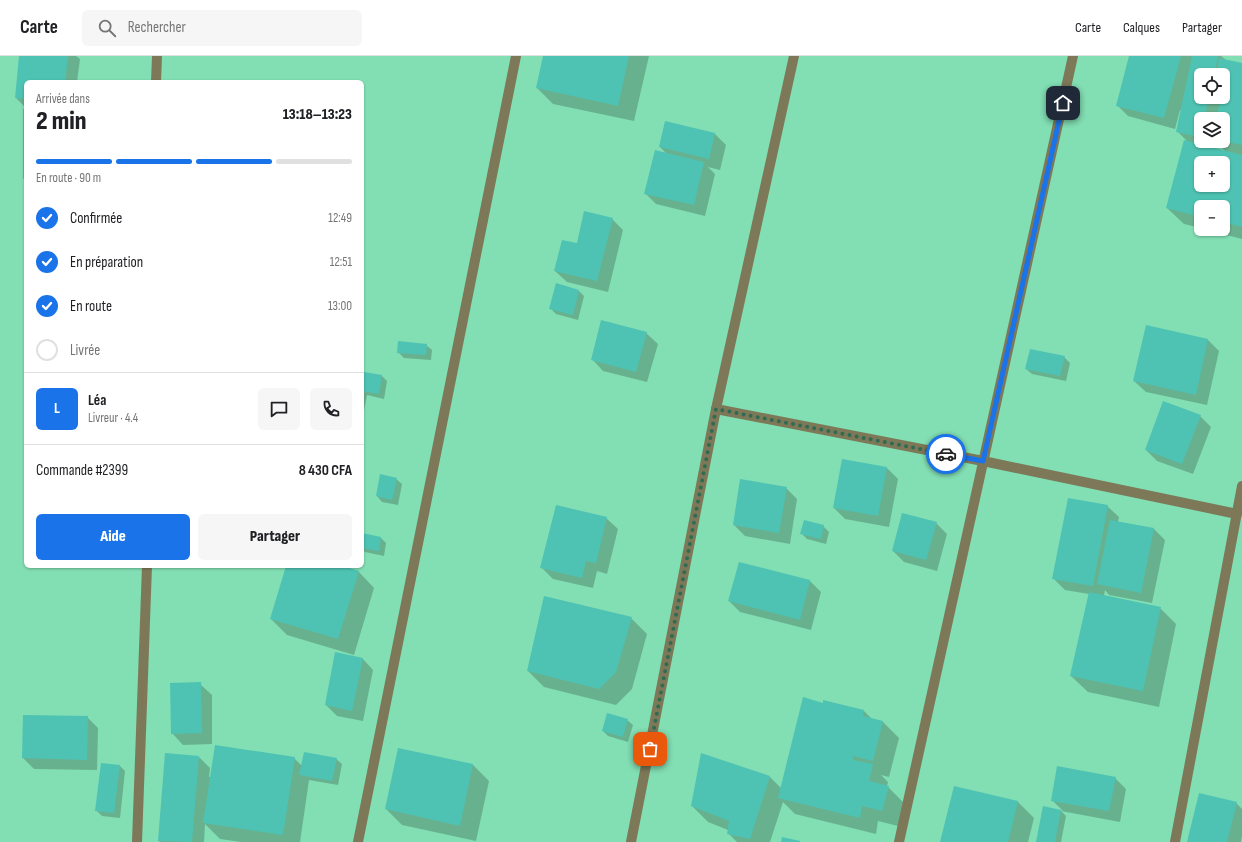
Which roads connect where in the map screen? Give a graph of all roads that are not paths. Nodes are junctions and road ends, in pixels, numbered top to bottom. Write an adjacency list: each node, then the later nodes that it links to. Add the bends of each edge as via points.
1 (157, 56): 5 (street)
2 (516, 56): 12 (street)
3 (794, 56): 6 (street)
4 (1073, 56): 7 (street)
5 (156, 80)
6 (716, 409): 7 (street); 13 (street)
7 (983, 461): 9 (street); 14 (street)
8 (1242, 486): 9 (street)
9 (1236, 514): 15 (street)
10 (147, 568): 11 (street)
11 (137, 842)
12 (358, 842)
13 (631, 842)
14 (899, 842)
15 (1175, 842)

